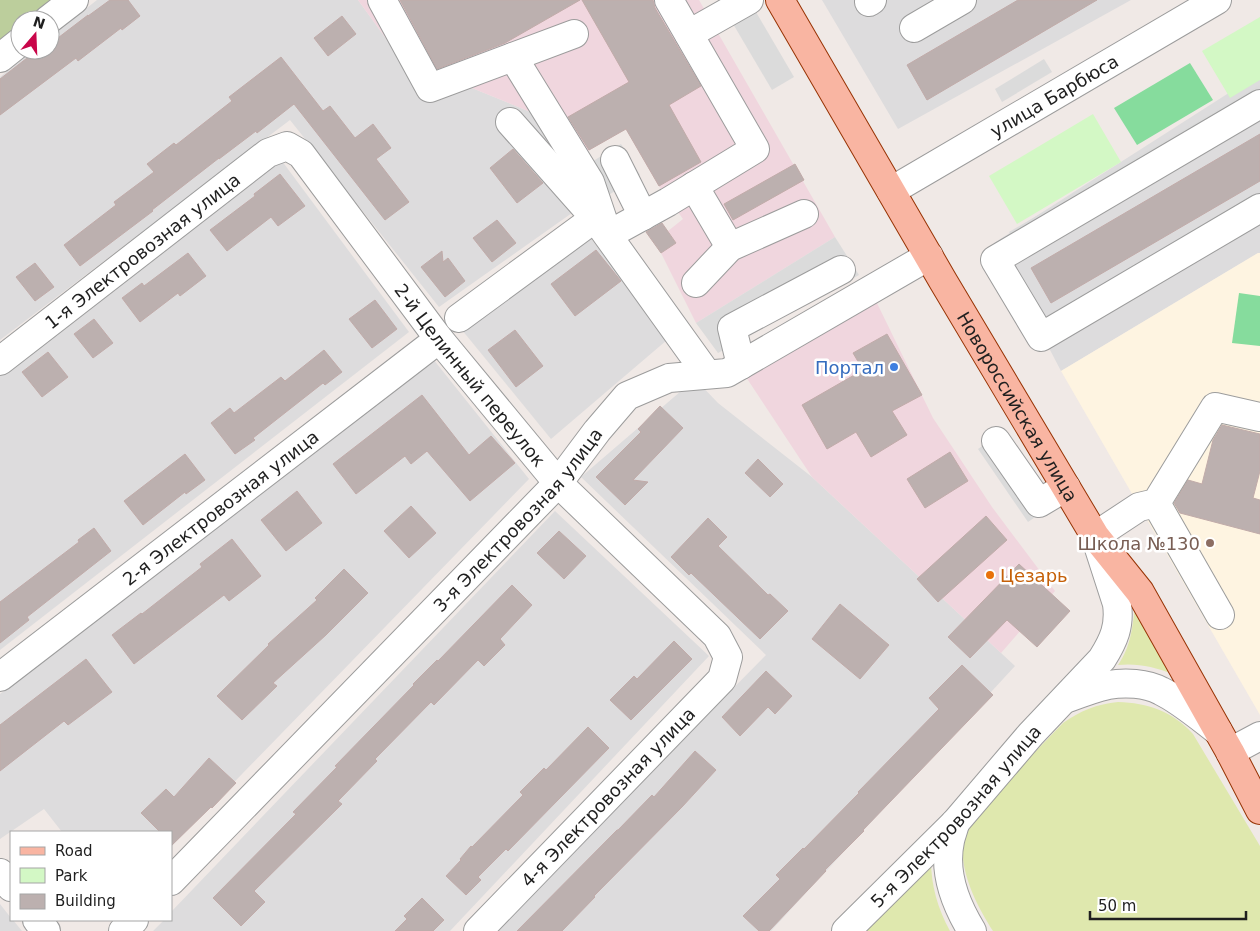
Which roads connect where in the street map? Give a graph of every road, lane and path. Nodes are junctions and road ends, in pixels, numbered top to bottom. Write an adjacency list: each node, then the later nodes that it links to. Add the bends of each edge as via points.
1 (74, 0): 8 (street)
2 (382, 0): 13 (street, via 430,88)
3 (669, 0): 11 (street)
4 (748, 0): 11 (street)
5 (780, 0): 20 (main road, Новороссийская улица)
6 (962, 0): 9 (street)
7 (1217, 0): 20 (street, улица Барбюса)
8 (60, 11)
9 (914, 28)
10 (574, 34): 13 (street)
11 (689, 34): 19 (street, via 755,149)
12 (10, 50): 14 (street)
13 (513, 57): 24 (street, via 590,182)
14 (0, 58)
15 (1260, 104): 21 (street, via 995,260 1041,337)
16 (510, 122): 24 (street)
17 (287, 146): 30 (street, 2-й Целинный переулок, via 301,154); 31 (street, 1-я Электровозная улица, via 268,153)
18 (615, 160): 23 (street)
19 (694, 186): 23 (street); 25 (street)
20 (891, 192): 26 (main road, Новороссийская улица)
21 (1260, 208)
22 (804, 214): 25 (street)
23 (643, 216): 24 (street)
24 (601, 227): 29 (street); 33 (street)
25 (730, 247): 28 (street)
26 (929, 256): 32 (street, 3-я Электровозная улица); 37 (main road, Новороссийская улица)
27 (841, 270): 32 (street, via 732,328)
28 (696, 284)
29 (459, 318)
30 (439, 339): 36 (street, 2-й Целинный переулок); 42 (street, 2-я Электровозная улица)
31 (4, 349)
32 (741, 365): 33 (street, 3-я Электровозная улица, via 728,372)
33 (707, 374): 36 (street, 3-я Электровозная улица, via 669,378 627,396)
34 (1260, 417): 38 (street, via 1215,407)
35 (996, 441): 37 (street, via 1039,504)
36 (558, 483): 41 (street, 2-й Целинный переулок, via 717,636); 49 (street, 3-я Электровозная улица)
37 (1066, 487): 39 (main road, Новороссийская улица)
38 (1156, 503): 39 (street, via 1138,508); 40 (street)
39 (1095, 536): 43 (street, 5-я Электровозная улица, via 1117,604 1118,626 1102,659); 45 (main road, Новороссийская улица, via 1140,592)
40 (1220, 615)
41 (728, 657): 55 (street, 4-я Электровозная улица, via 722,680)
42 (0, 677)
43 (1064, 699): 45 (street, via 1110,685 1147,686 1177,700); 47 (street, 5-я Электровозная улица)
44 (1260, 736): 45 (street)
45 (1224, 742): 46 (main road, Новороссийская улица)
46 (1260, 810)
47 (956, 822): 56 (street, 5-я Электровозная улица); 57 (street, via 948,851 950,881)
48 (0, 874): 50 (street)
49 (172, 880)
50 (10, 887)
51 (38, 921): 53 (street)
52 (133, 921): 54 (street)
53 (46, 931)
54 (123, 931)
55 (478, 931)
56 (846, 931)
57 (972, 931)

